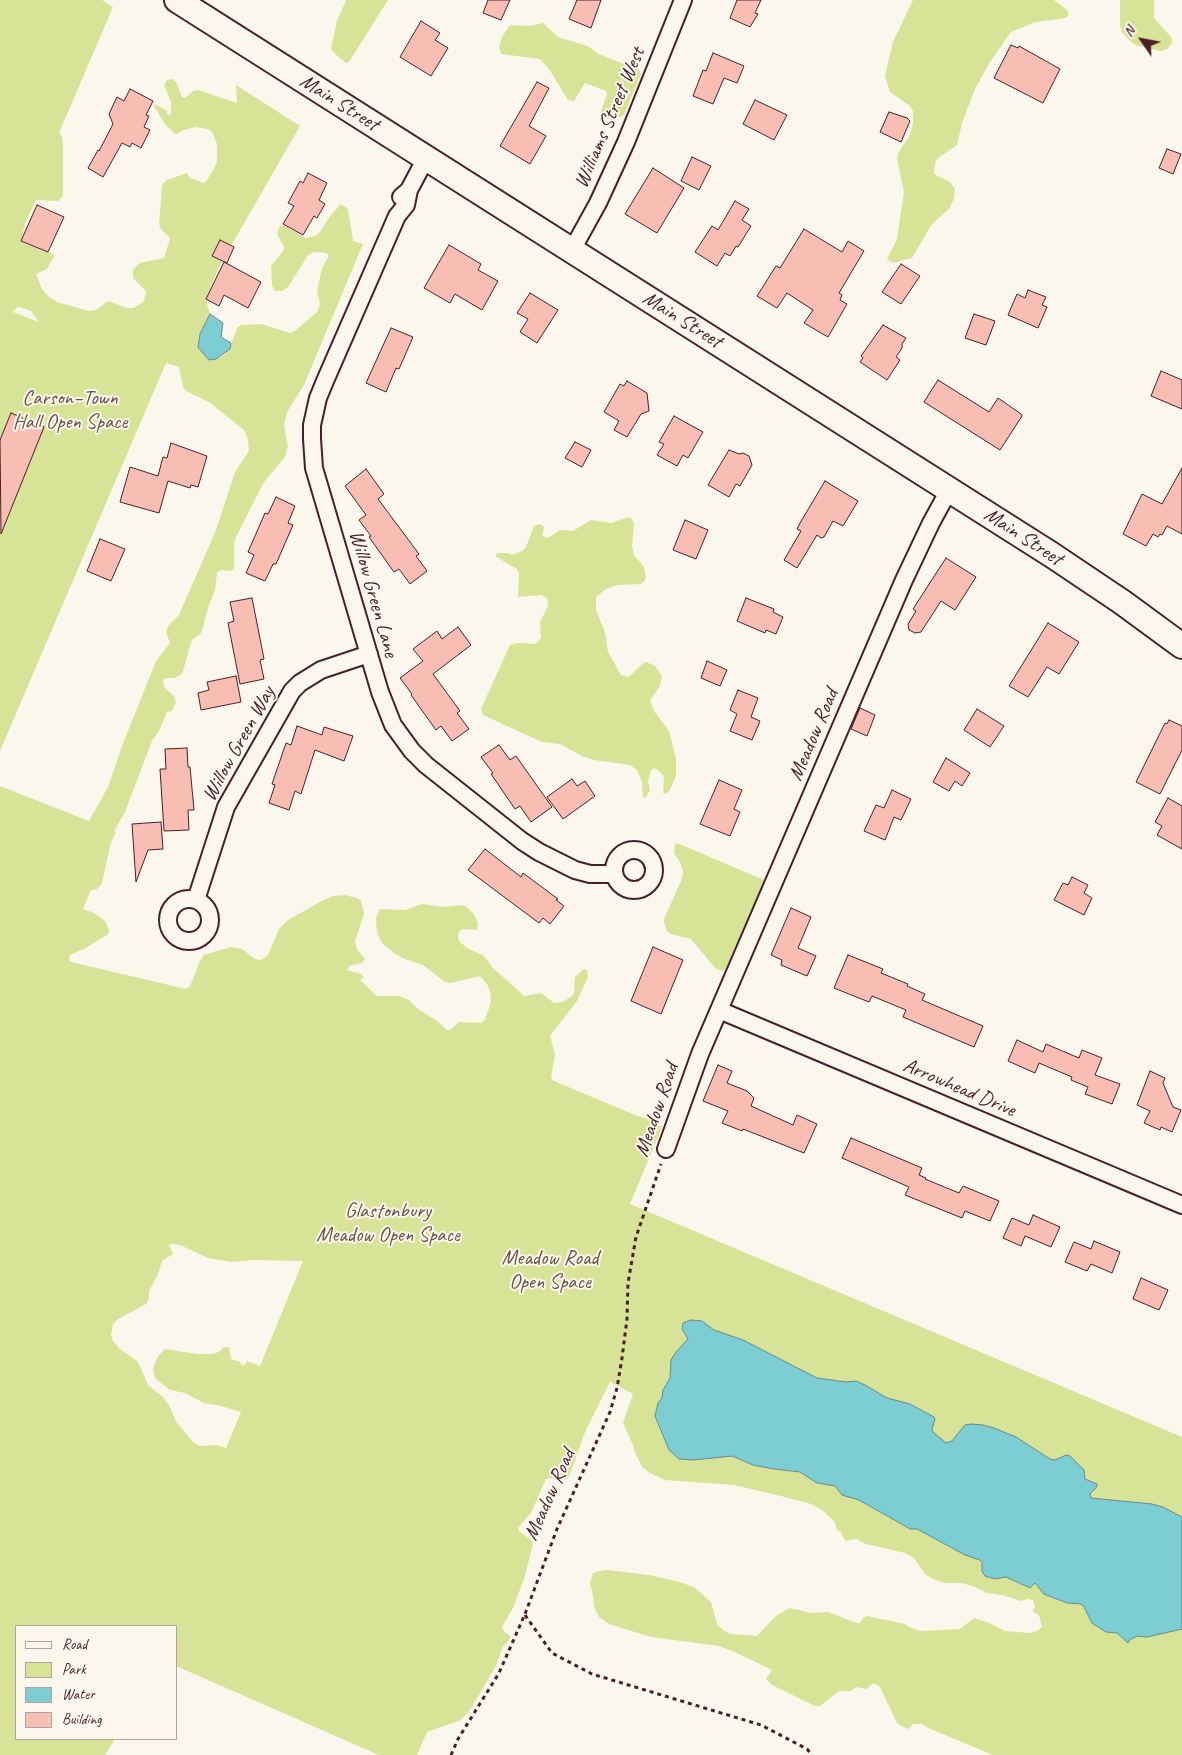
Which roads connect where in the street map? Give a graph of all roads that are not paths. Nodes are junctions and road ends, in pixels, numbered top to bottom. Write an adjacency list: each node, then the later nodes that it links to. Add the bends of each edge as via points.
1 (177, 0): 3 (main road, Main Street)
2 (683, 0): 4 (street, Williams Street West, via 622,149)
3 (426, 158): 4 (main road, Main Street); 7 (street, Willow Green Lane, via 409,190 406,205 397,216 322,389 312,425 314,468)
4 (572, 250): 5 (main road, Main Street)
5 (949, 490): 6 (main road, Main Street, via 1087,578); 10 (street, Meadow Road, via 904,580)
6 (1182, 646)
7 (369, 654): 8 (street, Willow Green Lane, via 393,724 426,765 539,852 575,870); 9 (street, Willow Green Way, via 315,673 292,691 226,807)
8 (614, 874)
9 (196, 900)
10 (718, 1010): 11 (street, Meadow Road); 12 (street, Arrowhead Drive)
11 (666, 1149)
12 (1182, 1205)

